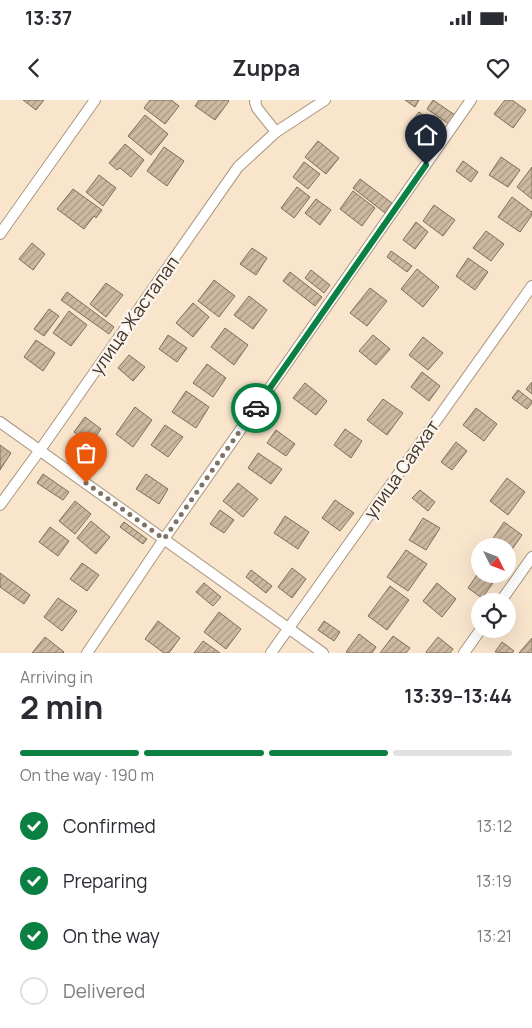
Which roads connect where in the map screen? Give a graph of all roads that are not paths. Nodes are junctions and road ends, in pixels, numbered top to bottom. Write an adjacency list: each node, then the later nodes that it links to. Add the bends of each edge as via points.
1 (95, 100): 6 (street)
2 (256, 100): 5 (street, via 257,108)
3 (325, 100): 5 (street, улица Жасталап)
4 (471, 100): 11 (street)
5 (276, 132): 9 (street, улица Жасталап, via 238,168)
6 (0, 234)
7 (532, 286): 14 (street, улица Саяхат)
8 (0, 422): 9 (street)
9 (40, 450): 10 (street, улица Жасталап); 11 (street)
10 (0, 505)
11 (164, 539): 14 (street); 16 (street)
12 (532, 557): 13 (street)
13 (506, 593)
14 (288, 628): 17 (street, улица Саяхат); 18 (street)
15 (475, 638): 19 (street)
16 (87, 653)
17 (271, 653)
18 (323, 653)
19 (464, 653)

